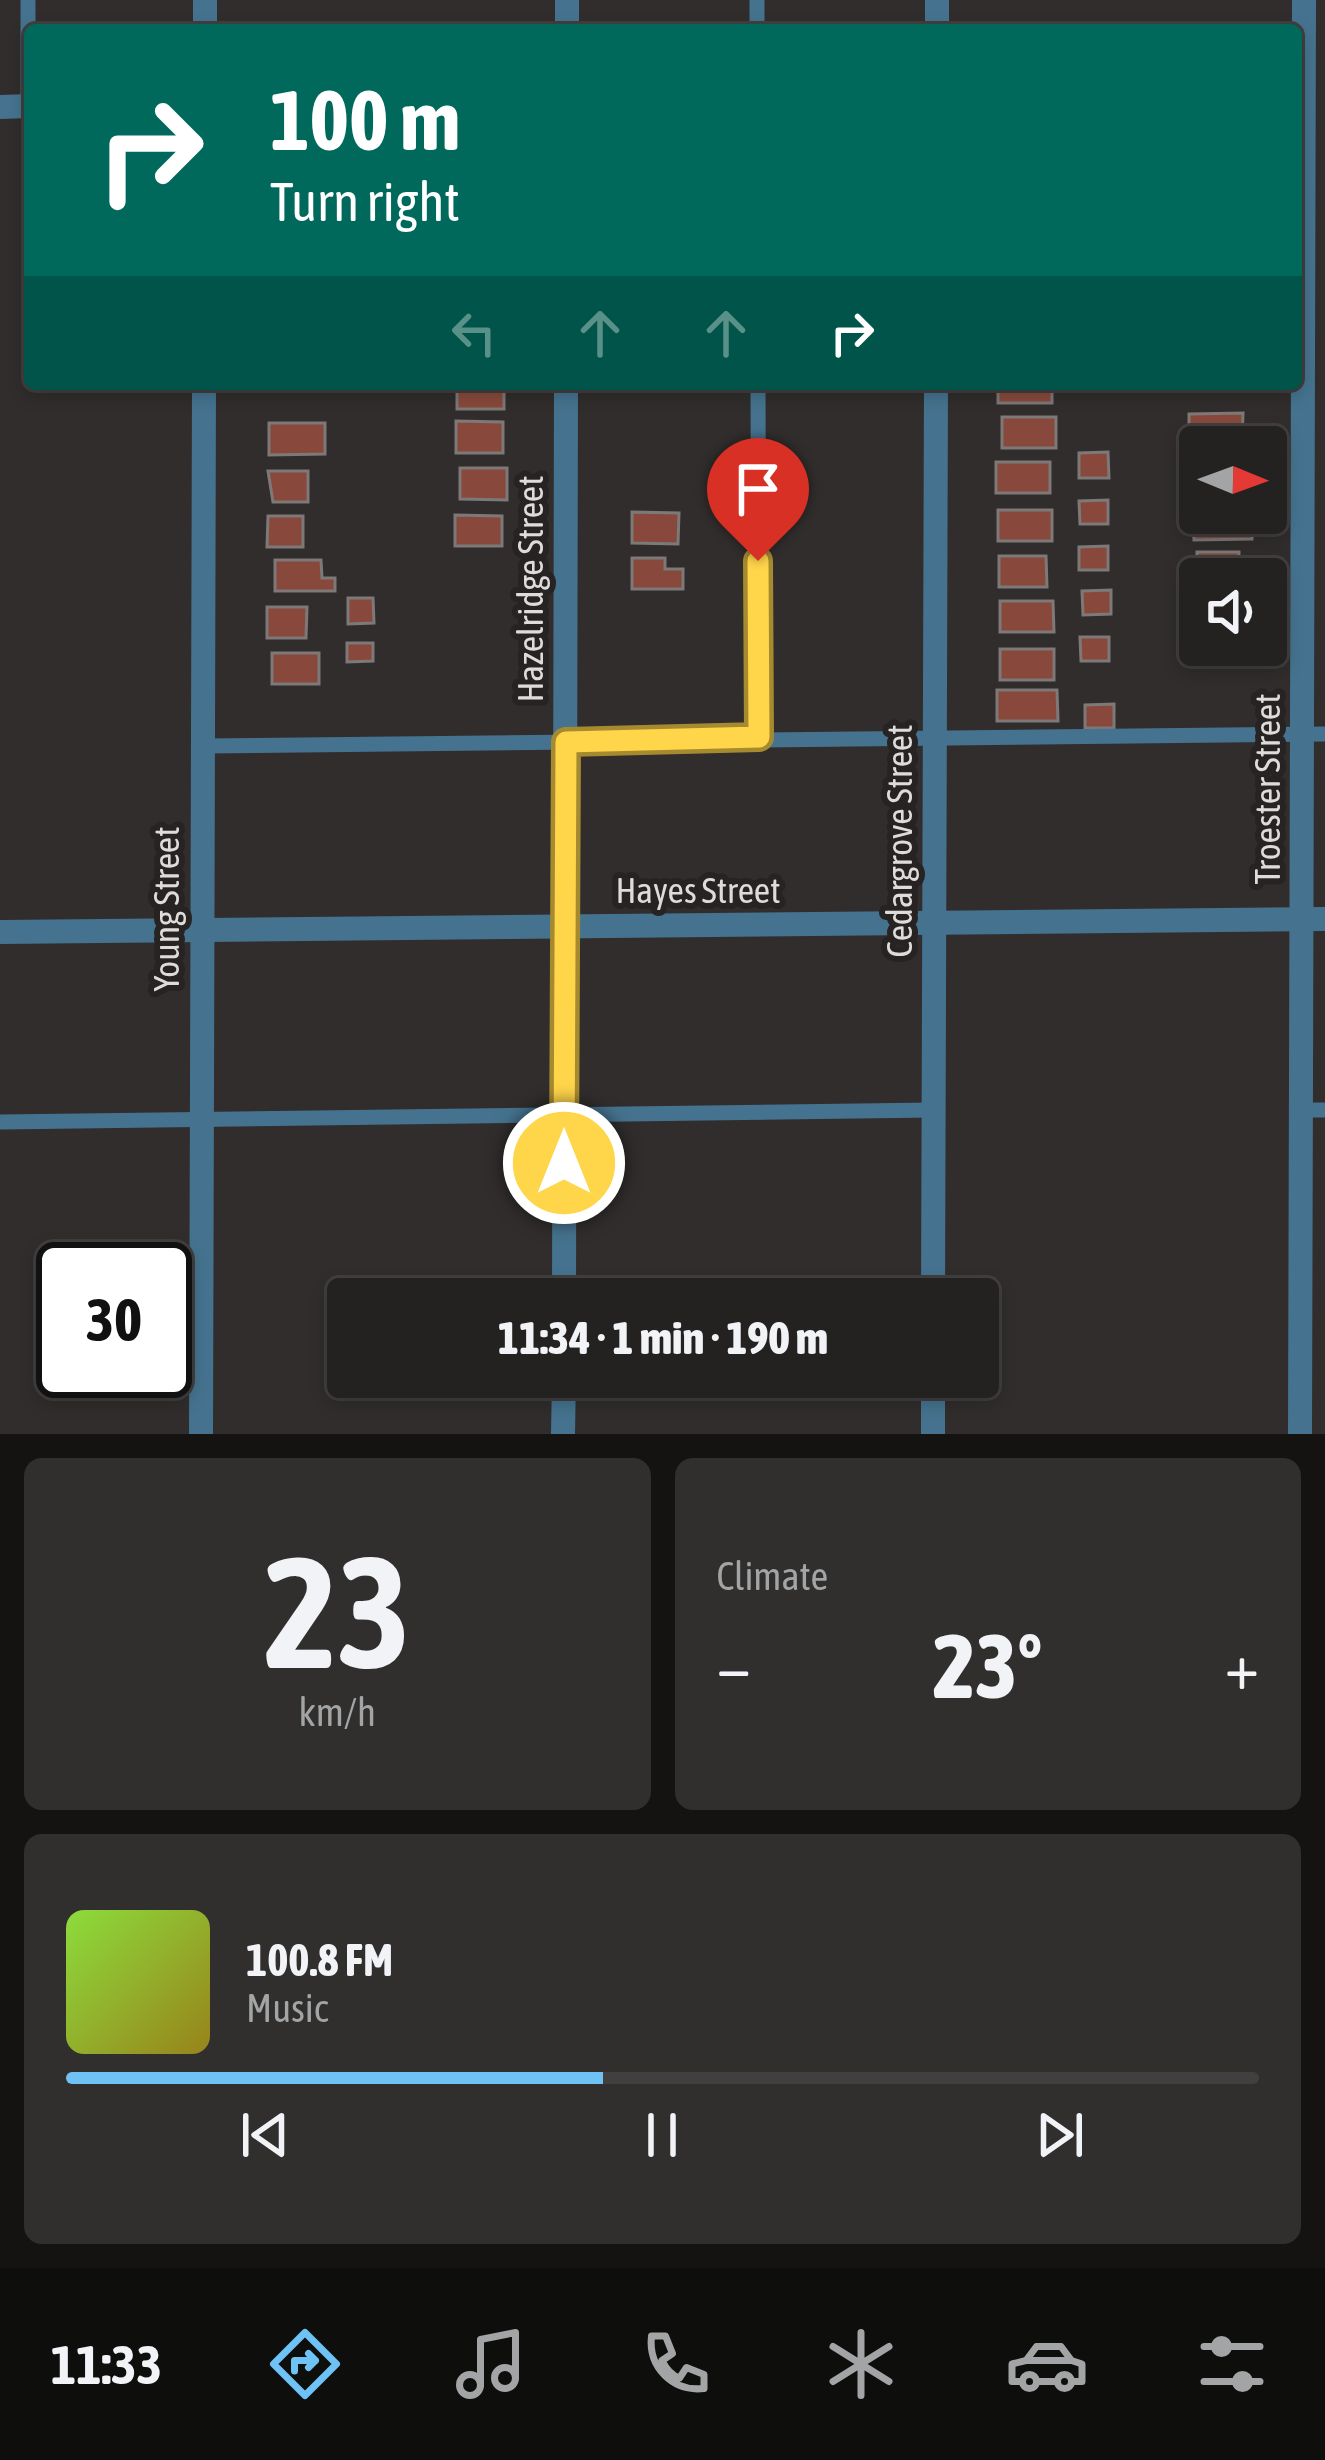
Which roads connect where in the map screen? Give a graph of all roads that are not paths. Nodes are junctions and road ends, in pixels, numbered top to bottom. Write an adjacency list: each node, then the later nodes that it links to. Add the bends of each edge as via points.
1 (1304, 0): 2 (street, Troester Street)
2 (1308, 94): 7 (street, Troester Street)
3 (204, 390): 11 (street, Young Street)
4 (566, 390): 10 (street, Hazelridge Street)
5 (758, 390): 8 (lane)
6 (936, 390): 9 (street, Cedargrove Street)
7 (1314, 734): 9 (lane); 12 (street, Troester Street)
8 (759, 737): 9 (lane); 10 (lane)
9 (935, 739): 13 (street, Cedargrove Street)
10 (566, 742): 11 (lane); 14 (street, Hazelridge Street)
11 (203, 746): 15 (street, Young Street)
12 (1314, 920): 13 (street, Hayes Street); 18 (street, Troester Street)
13 (934, 924): 14 (street, Hayes Street); 17 (street, Cedargrove Street)
14 (565, 927): 15 (street, Hayes Street); 19 (street, Hazelridge Street)
15 (202, 930): 16 (street, Hayes Street); 20 (street, Young Street)
16 (0, 932)
17 (934, 1110): 19 (lane); 23 (street, Cedargrove Street)
18 (1313, 1110): 29 (street, Troester Street)
19 (564, 1118): 20 (lane); 22 (street, Hazelridge Street)
20 (202, 1120): 21 (lane); 26 (street, Young Street)
21 (0, 1122)
22 (564, 1278)
23 (933, 1278)
24 (564, 1398): 27 (street)
25 (933, 1398): 28 (street)
26 (201, 1434)
27 (563, 1434)
28 (933, 1434)
29 (1300, 1434)

